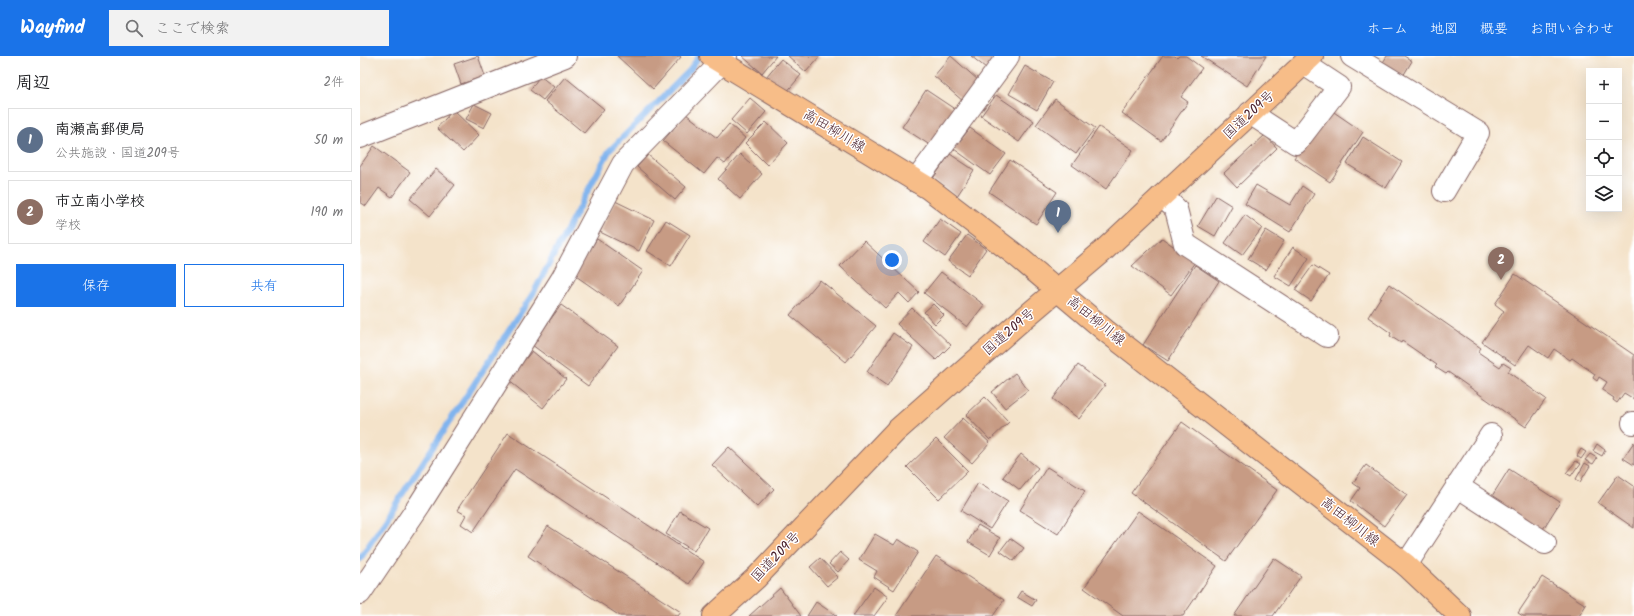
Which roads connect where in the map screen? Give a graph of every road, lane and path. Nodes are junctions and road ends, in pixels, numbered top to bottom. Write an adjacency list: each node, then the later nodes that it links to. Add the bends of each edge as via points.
1 (565, 56): 7 (street)
2 (1008, 56): 8 (street)
3 (1352, 56): 9 (street, via 1478,133)
4 (719, 58): 8 (main road, 高田柳川線); 17 (street, via 623,164 562,279 420,504)
5 (1308, 60): 6 (main road, 国道209号); 6 (street, via 1339,87 1296,143)
6 (1250, 114): 10 (main road, 国道209号)
7 (360, 138)
8 (916, 180): 11 (main road, 高田柳川線)
9 (1444, 191)
10 (1162, 196): 11 (main road, 国道209号); 12 (street, via 1176,209 1185,244)
11 (1058, 290): 16 (main road, 高田柳川線, via 1118,340); 18 (main road, 国道209号, via 895,432 757,576)
12 (1327, 336)
13 (1491, 435): 14 (street)
14 (1457, 486): 15 (street); 16 (street)
15 (1545, 543)
16 (1406, 565): 19 (main road, 高田柳川線)
17 (360, 593)
18 (714, 616)
19 (1460, 616)

